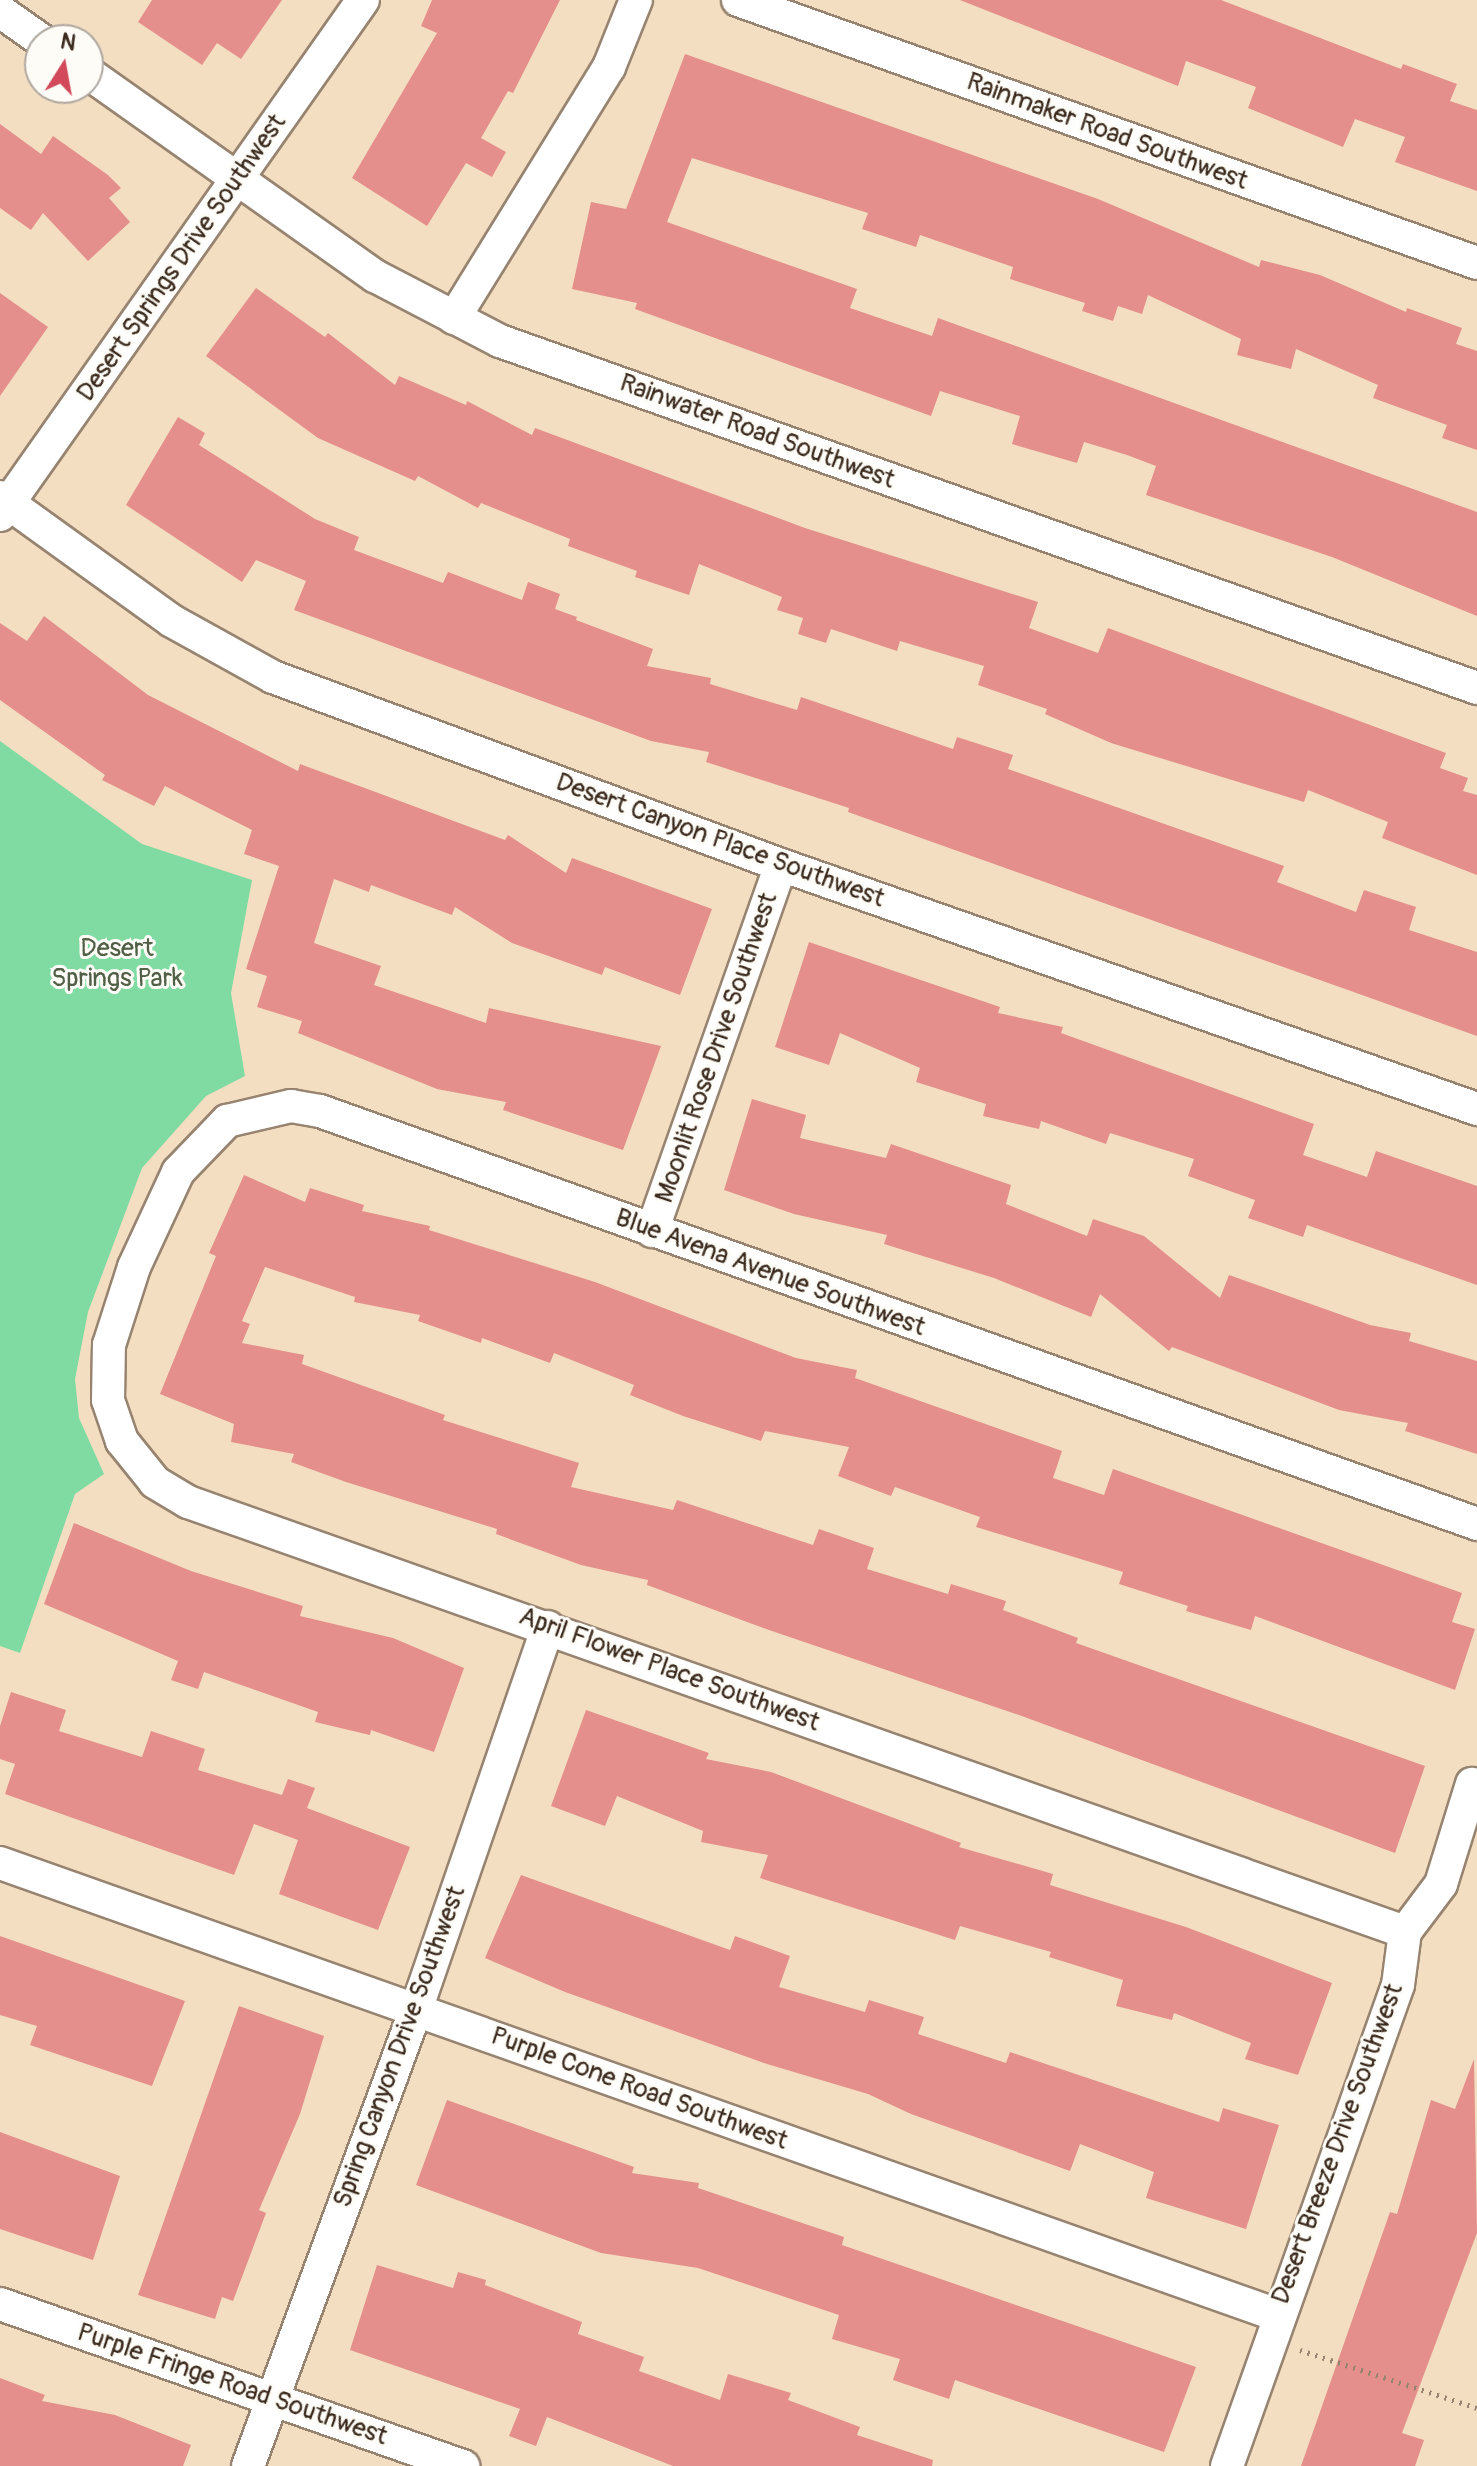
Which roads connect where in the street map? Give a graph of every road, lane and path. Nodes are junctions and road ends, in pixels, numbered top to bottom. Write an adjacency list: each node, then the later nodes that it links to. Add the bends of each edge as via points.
1 (363, 0): 7 (street, Desert Springs Drive Southwest)
2 (636, 0): 9 (street, via 609,67)
3 (738, 0): 8 (street, Rainmaker Road Southwest)
4 (0, 11): 5 (street)
5 (24, 28)
6 (104, 84): 7 (street, Rainwater Road Southwest)
7 (239, 180): 9 (street, Rainwater Road Southwest, via 375,276); 10 (street, Desert Springs Drive Southwest)
8 (1477, 263)
9 (454, 318): 11 (street, Rainwater Road Southwest, via 500,341)
10 (3, 505): 12 (street, Desert Canyon Place Southwest, via 172,621 273,677)
11 (1477, 688)
12 (781, 865): 13 (street, Desert Canyon Place Southwest); 14 (street, Moonlit Rose Drive Southwest)
13 (1477, 1109)
14 (652, 1231): 15 (street, Blue Avena Avenue Southwest, via 320,1111 291,1106 227,1121 201,1143 178,1172); 16 (street, Blue Avena Avenue Southwest)
15 (134, 1267): 17 (street, April Flower Place Southwest, via 109,1345 108,1400 122,1441 155,1482 188,1502)
16 (1477, 1524)
17 (548, 1627): 20 (street, April Flower Place Southwest); 21 (street, Spring Canyon Drive Southwest)
18 (1472, 1784): 20 (street, Desert Breeze Drive Southwest, via 1441,1884)
19 (0, 1863): 21 (street, Purple Cone Road Southwest)
20 (1405, 1932): 23 (street, Desert Breeze Drive Southwest, via 1398,1985)
21 (416, 2010): 23 (street, Purple Cone Road Southwest); 24 (street, Spring Canyon Drive Southwest)
22 (0, 2304): 24 (street, Purple Fringe Road Southwest)
23 (1273, 2328): 25 (path); 28 (street, Desert Breeze Drive Southwest)
24 (272, 2396): 26 (street, Spring Canyon Drive Southwest); 27 (street, Purple Fringe Road Southwest)
25 (1477, 2408)
26 (248, 2466)
27 (463, 2466)
28 (1227, 2466)

